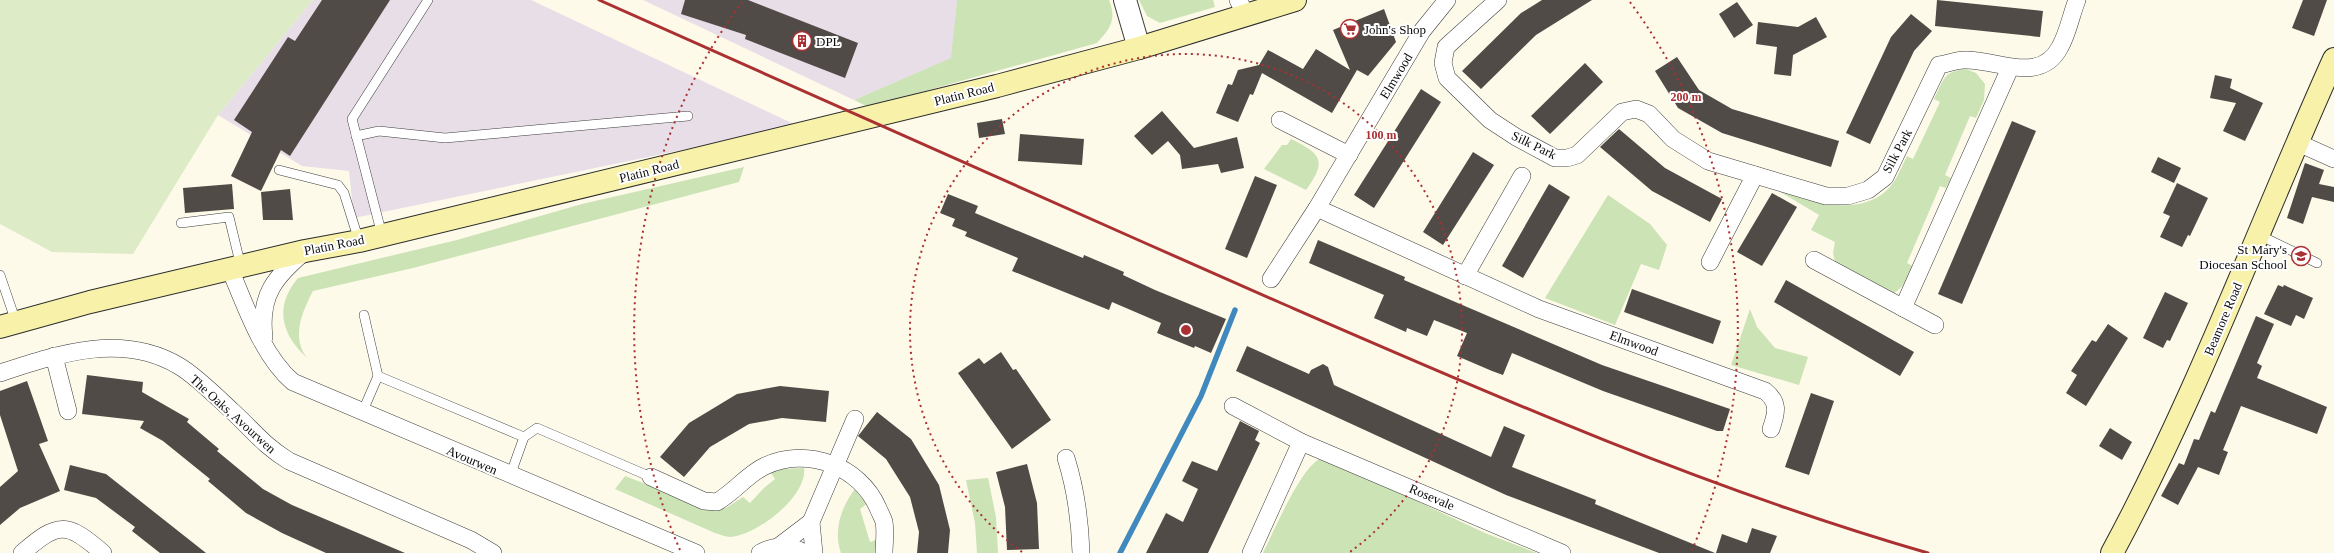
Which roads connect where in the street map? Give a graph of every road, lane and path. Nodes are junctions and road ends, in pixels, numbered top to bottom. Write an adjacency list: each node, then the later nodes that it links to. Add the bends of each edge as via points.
1 (428, 0): 13 (lane, via 352,119)
2 (1125, 0): 8 (street)
3 (1294, 0): 7 (main road, Platin Road)
4 (1447, 0): 15 (street, Elmwood, via 1422,31)
5 (1498, 0): 18 (street, Silk Park, via 1446,47 1442,63 1447,78 1490,120 1555,158 1567,158 1577,155 1622,112 1636,109 1649,114 1673,139 1708,161)
6 (2076, 0): 10 (street, Silk Park, via 2060,48 2049,60 2034,67)
7 (1243, 8): 8 (main road, Platin Road)
8 (1139, 48): 22 (main road, Platin Road, via 893,112)
9 (2334, 59): 14 (main road, Beamore Road)
10 (2010, 68): 18 (street, Silk Park, via 1964,60 1940,66 1888,171 1868,190 1848,196 1826,196); 33 (street)
11 (688, 116): 13 (lane, via 445,138 379,131)
12 (1280, 120): 15 (street)
13 (356, 136): 22 (lane)
14 (2296, 142): 16 (street); 23 (main road, Beamore Road)
15 (1349, 155): 20 (street, Elmwood)
16 (2334, 159)
17 (279, 170): 24 (lane, via 338,185 344,193)
18 (1755, 175): 27 (street)
19 (1522, 176): 31 (street)
20 (1317, 208): 31 (street, Elmwood); 32 (street, Elmwood)
21 (181, 222): 29 (lane, via 229,217)
22 (382, 235): 24 (main road, Platin Road)
23 (2259, 235): 28 (lane); 65 (main road, Beamore Road, via 2196,382)
24 (359, 241): 25 (main road, Platin Road)
25 (305, 251): 29 (main road, Platin Road); 37 (street, Avourwen, via 283,270 269,289 263,313)
26 (1814, 260): 33 (street)
27 (1710, 262)
28 (2317, 263)
29 (235, 268): 35 (main road, Platin Road); 37 (street, Avourwen)
30 (0, 275): 35 (lane)
31 (1465, 276): 45 (street, Elmwood, via 1539,309 1765,391 1776,404 1777,412)
32 (1271, 279)
33 (1903, 308): 36 (street)
34 (364, 316): 40 (lane)
35 (8, 324)
36 (1935, 325)
37 (265, 345): 43 (street, Avourwen, via 283,374 293,382)
38 (54, 356): 39 (street, The Oaks, Avourwen); 42 (street); 56 (street, The Oaks, Avourwen, via 103,347 147,352 179,366 233,411 269,448 289,461 471,540)
39 (0, 373)
40 (378, 376): 43 (lane); 46 (lane)
41 (1233, 406): 47 (street, Rosevale)
42 (68, 411)
43 (362, 413): 50 (street, Avourwen)
44 (856, 419): 49 (street)
45 (1771, 428)
46 (524, 437): 50 (lane); 51 (lane, via 537,428)
47 (1301, 442): 63 (street); 64 (street, Rosevale)
48 (1066, 458): 62 (street, via 1079,513)
49 (835, 466): 51 (street, via 808,458 784,460 765,466 716,502 704,501); 52 (street); 61 (street, via 858,478 875,500 884,522)
50 (510, 476): 57 (street, Avourwen)
51 (651, 477)
52 (811, 522): 53 (street); 60 (street)
53 (778, 546): 58 (street); 59 (street)
54 (22, 553): 55 (street, via 52,529 66,529 84,536)
55 (103, 553)
56 (493, 553)
57 (696, 553)
58 (760, 553)
59 (804, 553)
60 (814, 553)
61 (884, 553)
62 (1081, 553)
63 (1251, 553)
64 (1562, 553)
65 (2112, 553)

